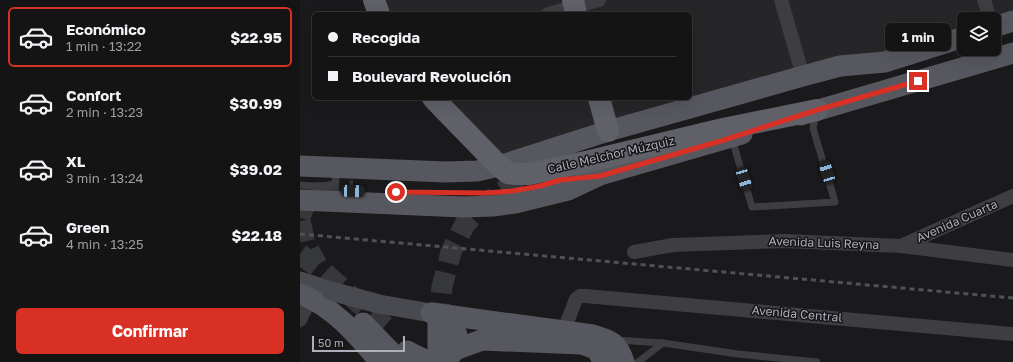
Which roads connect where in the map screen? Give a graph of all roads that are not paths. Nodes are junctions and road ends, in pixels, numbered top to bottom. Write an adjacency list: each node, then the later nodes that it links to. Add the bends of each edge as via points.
1 (374, 0): 6 (highway)
2 (599, 0): 5 (street)
3 (781, 0): 14 (street)
4 (984, 0): 8 (street)
5 (574, 7): 7 (street)
6 (378, 12)
7 (555, 12)
8 (988, 12)
9 (1013, 21): 10 (main road)
10 (1001, 25)
11 (957, 39): 13 (main road)
12 (1013, 53): 17 (main road)
13 (885, 62): 14 (main road, via 840,66); 20 (main road)
14 (803, 76): 18 (main road)
15 (435, 100): 21 (highway, Calle Melchor Múzquiz)
16 (600, 100): 18 (highway)
17 (817, 110): 19 (main road); 19 (lane, via 813,128 836,202 752,207); 21 (highway, Calle Melchor Múzquiz, via 529,174 508,173)
18 (608, 131): 21 (main road)
19 (731, 137): 22 (main road)
20 (581, 151)
21 (499, 166): 23 (main road, via 477,171)
22 (600, 176): 23 (main road, via 568,190 515,203 463,208 334,201); 25 (main road, via 486,193)
23 (310, 177): 24 (lane)
24 (300, 185)
25 (353, 191)
26 (1013, 196): 27 (street, Avenida Cuarta)
27 (901, 246): 28 (street, Avenida Luis Reyna, via 785,241 673,245); 29 (street, Avenida Luis Reyna)
28 (634, 252)
29 (1013, 260)
30 (311, 290): 31 (main road, bridge); 33 (street); 41 (main road, via 356,333)
31 (434, 318): 36 (main road); 39 (main road, via 445,320 456,333 458,341)
32 (359, 319): 40 (main road, via 394,355)
33 (300, 320)
34 (385, 326): 40 (main road)
35 (1013, 334): 36 (street, Avenida Central, via 580,296 576,299)
36 (561, 338): 37 (main road, via 593,335); 39 (main road, via 482,340); 42 (main road, via 596,349)
37 (609, 339): 38 (lane); 43 (main road, via 618,348)
38 (662, 343): 44 (lane); 45 (lane)
39 (448, 348): 40 (main road, via 452,354 437,360)
40 (407, 358)
41 (380, 362)
42 (604, 362)
43 (624, 362)
44 (638, 362)
45 (817, 362)

